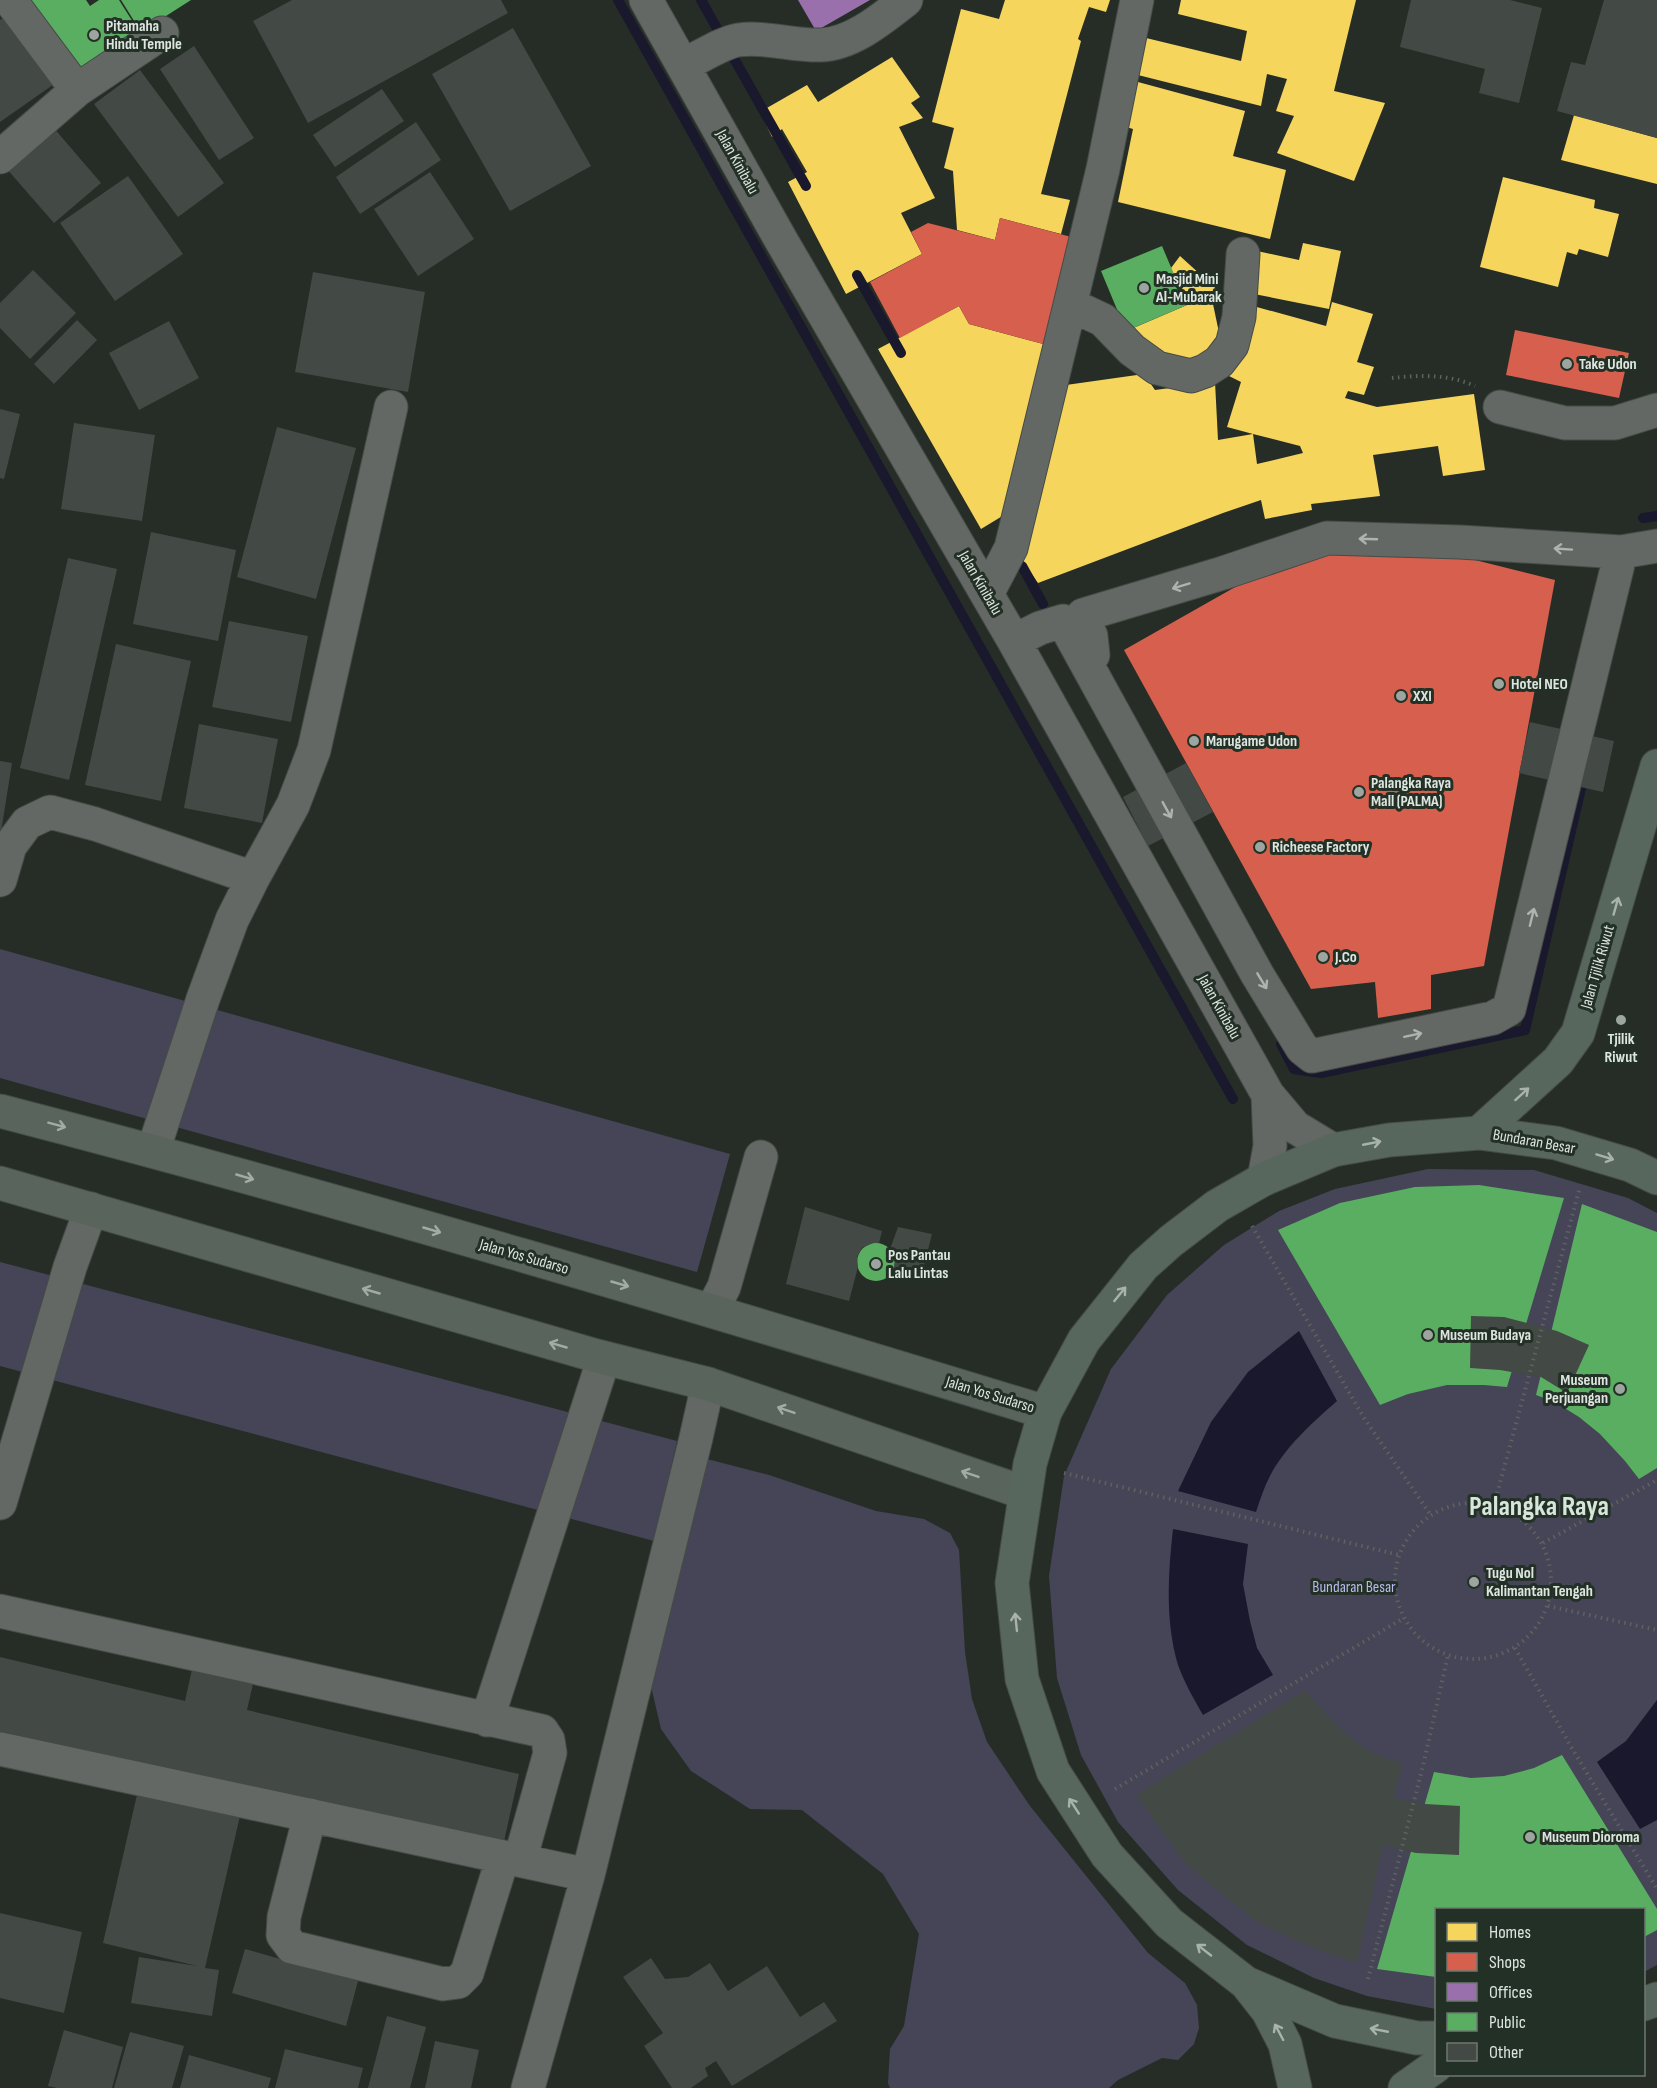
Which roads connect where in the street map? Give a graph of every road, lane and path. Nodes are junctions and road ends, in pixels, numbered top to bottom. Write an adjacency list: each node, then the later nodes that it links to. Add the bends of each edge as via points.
1 (10, 0): 7 (street)
2 (646, 0): 6 (street, Jalan Kinibalu)
3 (906, 0): 6 (street, via 850,38 822,46 735,40)
4 (1137, 0): 10 (street)
5 (162, 33): 7 (street)
6 (683, 65): 17 (street, Jalan Kinibalu)
7 (77, 90): 8 (street)
8 (0, 157)
9 (1243, 254): 10 (street, via 1239,317 1232,345 1219,362 1191,376 1157,368 1132,350 1103,320)
10 (1071, 305): 17 (street, via 1011,548)
11 (1392, 378): 13 (path, via 1464,381 1485,391)
12 (391, 407): 25 (street, via 314,750 293,805)
13 (1500, 407): 14 (street, via 1565,423 1615,423)
14 (1657, 410)
15 (1657, 546): 16 (street)
16 (1621, 552): 19 (street); 20 (street, one-way to 20, via 1327,538 1083,615 1091,636)
17 (987, 594): 18 (street, Jalan Kinibalu)
18 (1014, 641): 20 (street, via 1063,621); 27 (street, Jalan Kinibalu)
19 (1600, 641): 21 (street, one-way to 19, via 1257,974 1302,1048 1312,1056 1493,1018 1509,1009); 22 (street, via 1582,660)
20 (1095, 681): 21 (street)
21 (1112, 709): 24 (street, via 1137,720)
22 (1565, 721)
23 (1657, 766): 29 (highway, Jalan Tjilik Riwut, one-way to 23, via 1558,1061 1578,1033)
24 (1173, 782)
25 (252, 878): 26 (street, via 50,812 27,823 10,846); 30 (street, via 203,999)
26 (0, 879)
27 (1268, 1095): 31 (street, via 1295,1127); 34 (street, Jalan Kinibalu, via 1270,1146)
28 (0, 1111): 30 (main road, Jalan Yos Sudarso, one-way to 30)
29 (1479, 1133): 31 (highway, Bundaran Besar, one-way to 29, via 1389,1140); 33 (highway, Bundaran Besar, one-way to 33, via 1556,1143 1630,1165)
30 (153, 1150): 39 (main road, Jalan Yos Sudarso, one-way to 39)
31 (1333, 1150): 34 (highway, Bundaran Besar)
32 (761, 1158): 39 (street, via 724,1287)
33 (1657, 1178)
34 (1264, 1179): 42 (highway, Bundaran Besar, one-way to 34, via 1084,1340 1143,1266 1217,1206)
35 (1581, 1182): 47 (path)
36 (0, 1183): 37 (main road)
37 (91, 1209): 40 (main road, one-way to 37); 46 (street)
38 (1247, 1217): 48 (path, via 1364,1418)
39 (712, 1310): 42 (main road, Jalan Yos Sudarso)
40 (604, 1358): 41 (main road); 57 (street)
41 (708, 1384): 45 (main road, one-way to 41); 62 (street)
42 (1046, 1412): 45 (highway, Bundaran Besar)
43 (1064, 1473): 50 (path)
44 (1657, 1480): 49 (path)
45 (1025, 1493): 65 (highway, Bundaran Besar, one-way to 45, via 1169,1923 1107,1855 1053,1771 1022,1679 1012,1583)
46 (0, 1503)
47 (1494, 1504): 48 (path, via 1450,1505); 49 (path, via 1514,1513)
48 (1430, 1514): 50 (path, via 1416,1526)
49 (1543, 1543): 51 (path, via 1552,1585)
50 (1398, 1555): 53 (path, via 1396,1598)
51 (1548, 1606): 54 (path); 55 (path, via 1529,1637)
52 (0, 1611): 57 (street)
53 (1404, 1618): 56 (path, via 1417,1636); 59 (path)
54 (1657, 1630)
55 (1515, 1648): 56 (path, via 1496,1657); 63 (path)
56 (1448, 1655): 64 (path)
57 (487, 1720): 61 (street, via 542,1731 548,1740 549,1753)
58 (0, 1749): 60 (street)
59 (1115, 1789)
60 (310, 1815): 61 (street); 61 (street, via 284,1917 283,1935 292,1947 443,1984 458,1982 467,1973)
61 (511, 1858): 62 (street)
62 (588, 1875): 70 (street)
63 (1657, 1889)
64 (1368, 1979)
65 (1246, 1983): 68 (highway, Bundaran Besar, one-way to 65, via 1417,2038 1335,2021); 71 (highway, one-way to 65, via 1285,2044 1268,2011)
66 (1645, 2007): 67 (street)
67 (1657, 2021)
68 (1435, 2038)
69 (1435, 2067): 72 (highway)
70 (528, 2088)
71 (1295, 2088)
72 (1405, 2088)

